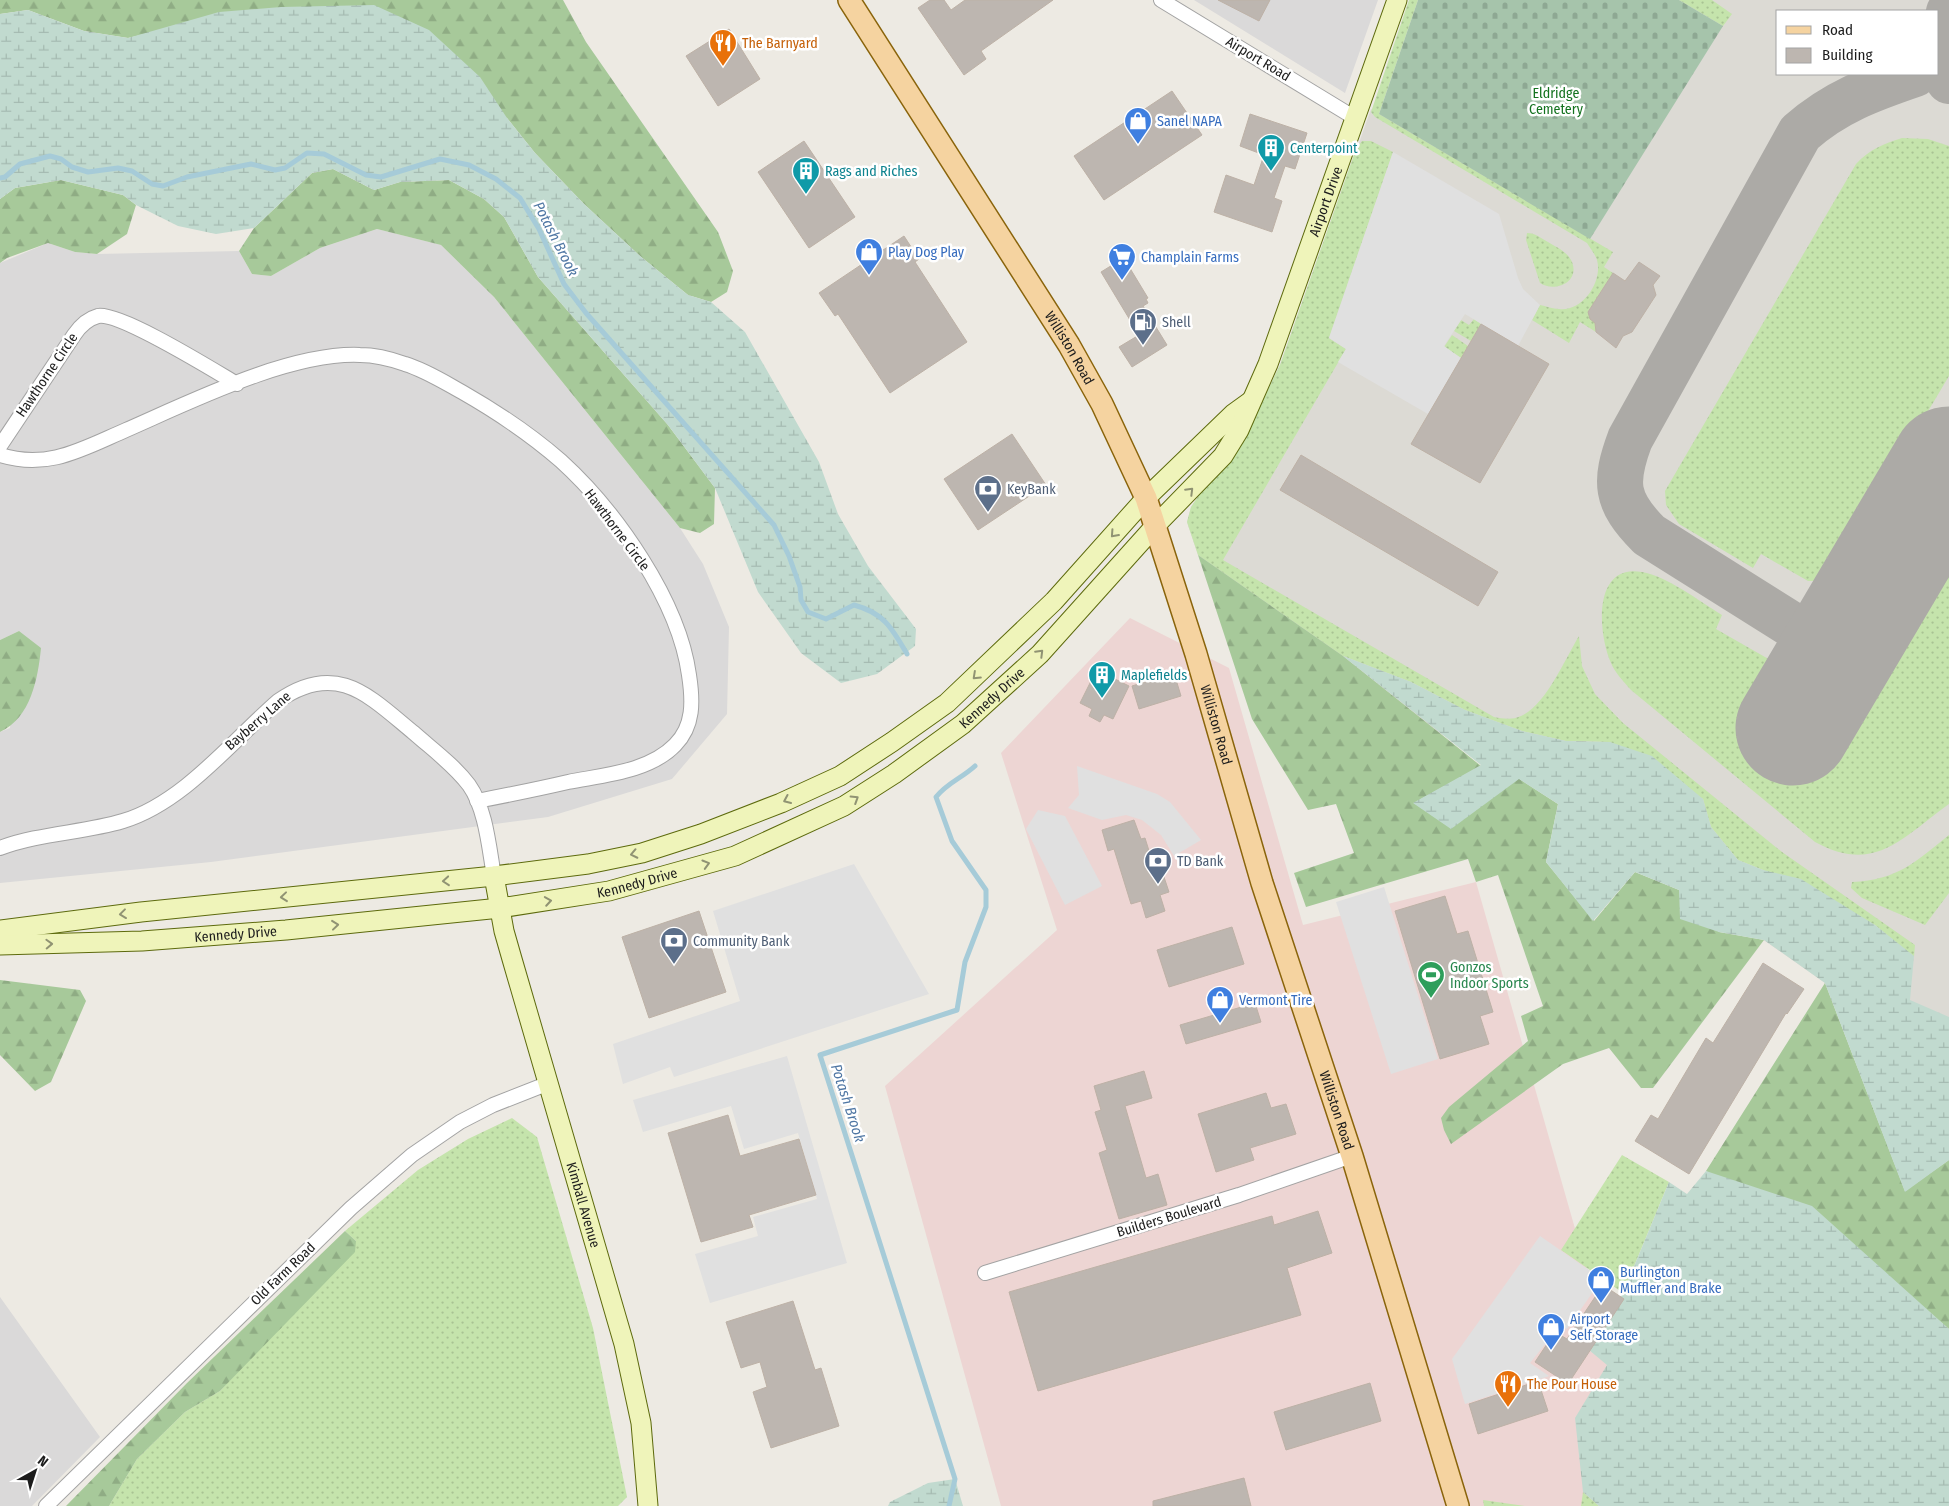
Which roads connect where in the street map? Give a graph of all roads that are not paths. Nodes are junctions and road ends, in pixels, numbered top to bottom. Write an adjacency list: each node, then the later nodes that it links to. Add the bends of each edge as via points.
1 (849, 0): 9 (main road, Williston Road, via 1069,345 1102,404)
2 (1161, 0): 4 (street, Airport Road)
3 (1397, 0): 4 (main road, Airport Drive)
4 (1355, 118): 6 (main road, Airport Drive)
5 (237, 384): 7 (street, Hawthorne Circle, via 122,321 99,316 89,319 74,335); 8 (street, Hawthorne Circle, via 66,456 35,462); 13 (street, Hawthorne Circle, via 294,364 336,356 361,354 409,365 501,414 561,462 603,506 646,567 672,617 687,662 692,704 686,732 658,759 631,769)
6 (1252, 400): 9 (main road, via 1233,414); 10 (main road, Airport Drive, one-way to 6, via 1223,456)
7 (0, 446)
8 (0, 455)
9 (1146, 498): 10 (main road, Williston Road); 11 (main road, Kennedy Drive, one-way to 11, via 1054,601)
10 (1156, 526): 12 (main road, Kennedy Drive, one-way to 10, via 1040,654); 20 (main road, Williston Road, via 1262,883)
11 (1006, 648): 12 (main road); 15 (main road, Kennedy Drive, one-way to 15, via 947,703 920,723 840,776 781,803 642,853 588,864)
12 (1004, 686): 16 (main road, Kennedy Drive, one-way to 12, via 609,891 735,856 844,806 944,739)
13 (478, 801): 14 (street, Bayberry Lane, via 469,785 447,762 369,696 357,689 326,683 292,691 278,701 187,784 156,806 123,821 48,834); 15 (street, Bayberry Lane)
14 (0, 848)
15 (494, 876): 16 (main road, Kimball Avenue); 17 (main road, Kennedy Drive, one-way to 17, via 141,912)
16 (500, 908): 18 (main road, Kennedy Drive, one-way to 16, via 152,940); 19 (main road, Kimball Avenue)
17 (0, 930)
18 (0, 945)
19 (549, 1083): 22 (street, Old Farm Road, via 460,1122 412,1155 351,1208); 23 (main road, Kimball Avenue, via 631,1372 642,1432)
20 (1352, 1156): 21 (street, Builders Boulevard, via 1230,1198); 24 (main road, Williston Road)
21 (985, 1273)
22 (46, 1506)
23 (648, 1506)
24 (1458, 1506)

